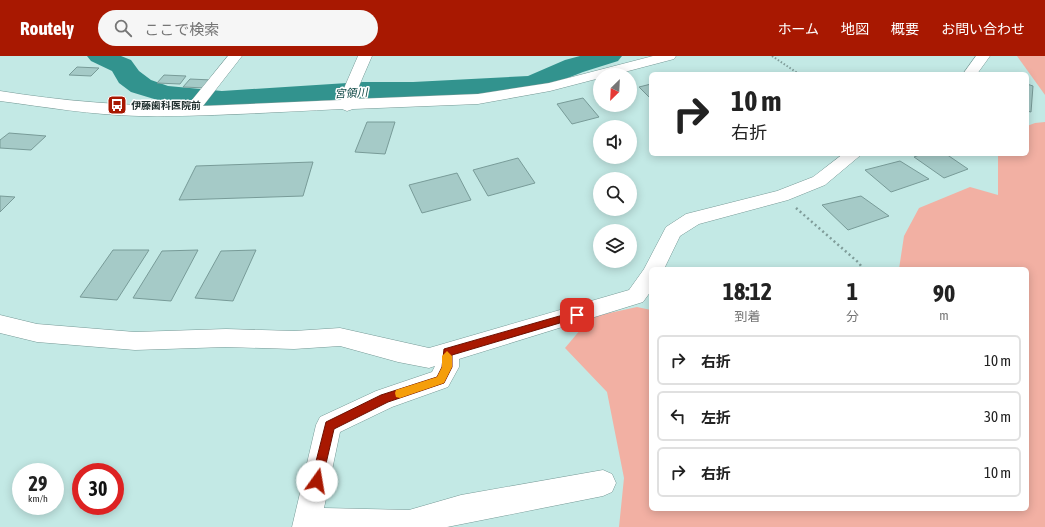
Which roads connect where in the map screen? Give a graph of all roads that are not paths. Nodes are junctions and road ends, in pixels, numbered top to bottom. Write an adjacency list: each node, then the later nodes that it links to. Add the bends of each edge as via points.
1 (235, 56): 8 (street)
2 (365, 56): 7 (street)
3 (669, 56): 7 (street, via 550,87 478,99)
4 (983, 56): 5 (street)
5 (971, 72)
6 (0, 96): 8 (street, via 60,105 130,111)
7 (349, 97): 8 (street)
8 (199, 102)
9 (851, 156): 10 (street, via 819,181 782,196 693,219 673,232)
10 (655, 267)
11 (649, 278): 13 (street, via 636,296)
12 (0, 324): 13 (street, via 37,333 135,341 226,338 294,340 340,337 430,358)
13 (448, 352): 15 (street, via 447,367 440,380 385,399 330,426)
14 (603, 483): 15 (street, via 461,509 409,524)
15 (306, 525)

